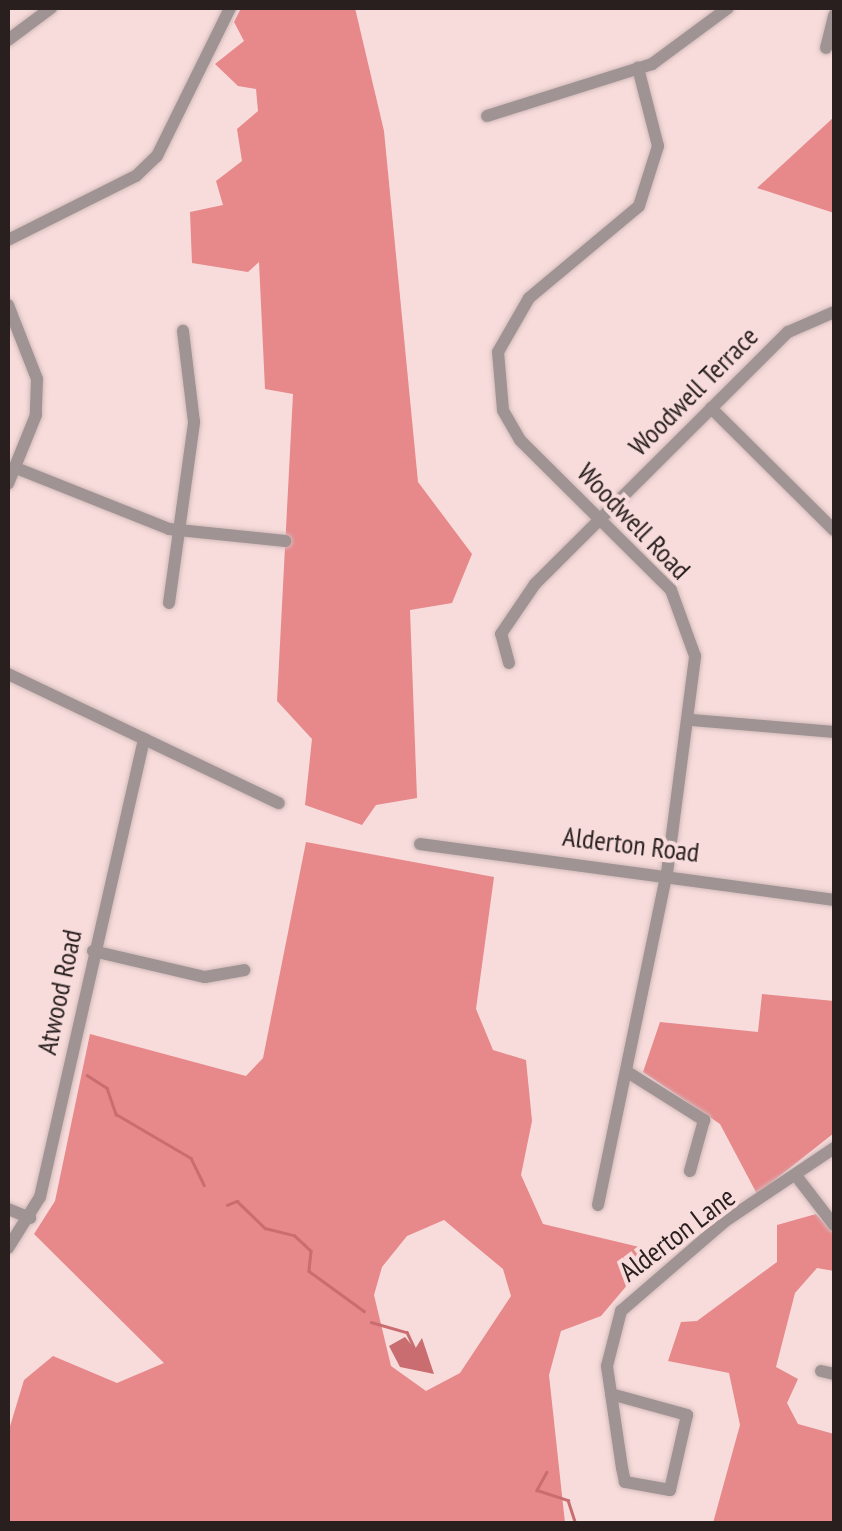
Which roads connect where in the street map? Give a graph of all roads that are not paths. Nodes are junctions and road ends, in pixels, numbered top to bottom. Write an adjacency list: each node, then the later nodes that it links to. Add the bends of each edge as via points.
1 (51, 8): 5 (street)
2 (230, 8): 9 (street, via 158,156 136,176)
3 (728, 8): 7 (street, via 686,47)
4 (834, 15): 6 (street)
5 (8, 40)
6 (826, 48)
7 (638, 68): 8 (street); 16 (street, Woodwell Road, via 658,146 639,206 530,298 498,352 509,422)
8 (488, 116)
9 (8, 240)
10 (8, 305): 14 (street, via 37,379 36,415)
11 (834, 312): 13 (street, Woodwell Terrace, via 788,332)
12 (183, 331): 18 (street, via 194,422)
13 (711, 408): 16 (street, Woodwell Terrace); 17 (street)
14 (16, 468): 15 (street); 18 (street)
15 (8, 484)
16 (600, 520): 21 (street, Woodwell Terrace, via 509,612 502,634); 23 (street, Woodwell Road, via 671,590 695,656)
17 (834, 530)
18 (182, 531): 19 (street); 20 (street)
19 (285, 541)
20 (169, 603)
21 (508, 664)
22 (8, 674): 25 (street)
23 (692, 720): 24 (street); 28 (street, Woodwell Road)
24 (834, 732)
25 (144, 739): 26 (street); 30 (street, Atwood Road)
26 (279, 803)
27 (420, 844): 28 (street, Alderton Road)
28 (667, 873): 29 (street, Alderton Road); 32 (street, Woodwell Road)
29 (834, 900)
30 (93, 951): 31 (street, via 205,978); 38 (street, Atwood Road)
31 (244, 970)
32 (628, 1072): 34 (street, via 704,1120); 36 (street, Woodwell Road)
33 (834, 1148): 35 (street, Alderton Lane)
34 (690, 1172)
35 (797, 1177): 39 (street); 41 (street, Alderton Lane, via 633,1293 607,1366)
36 (598, 1204)
37 (8, 1209): 38 (street)
38 (30, 1218): 40 (street, Atwood Road)
39 (834, 1225)
40 (8, 1248)
41 (611, 1394): 41 (street, Alderton Lane, via 625,1482 670,1490 688,1415)

